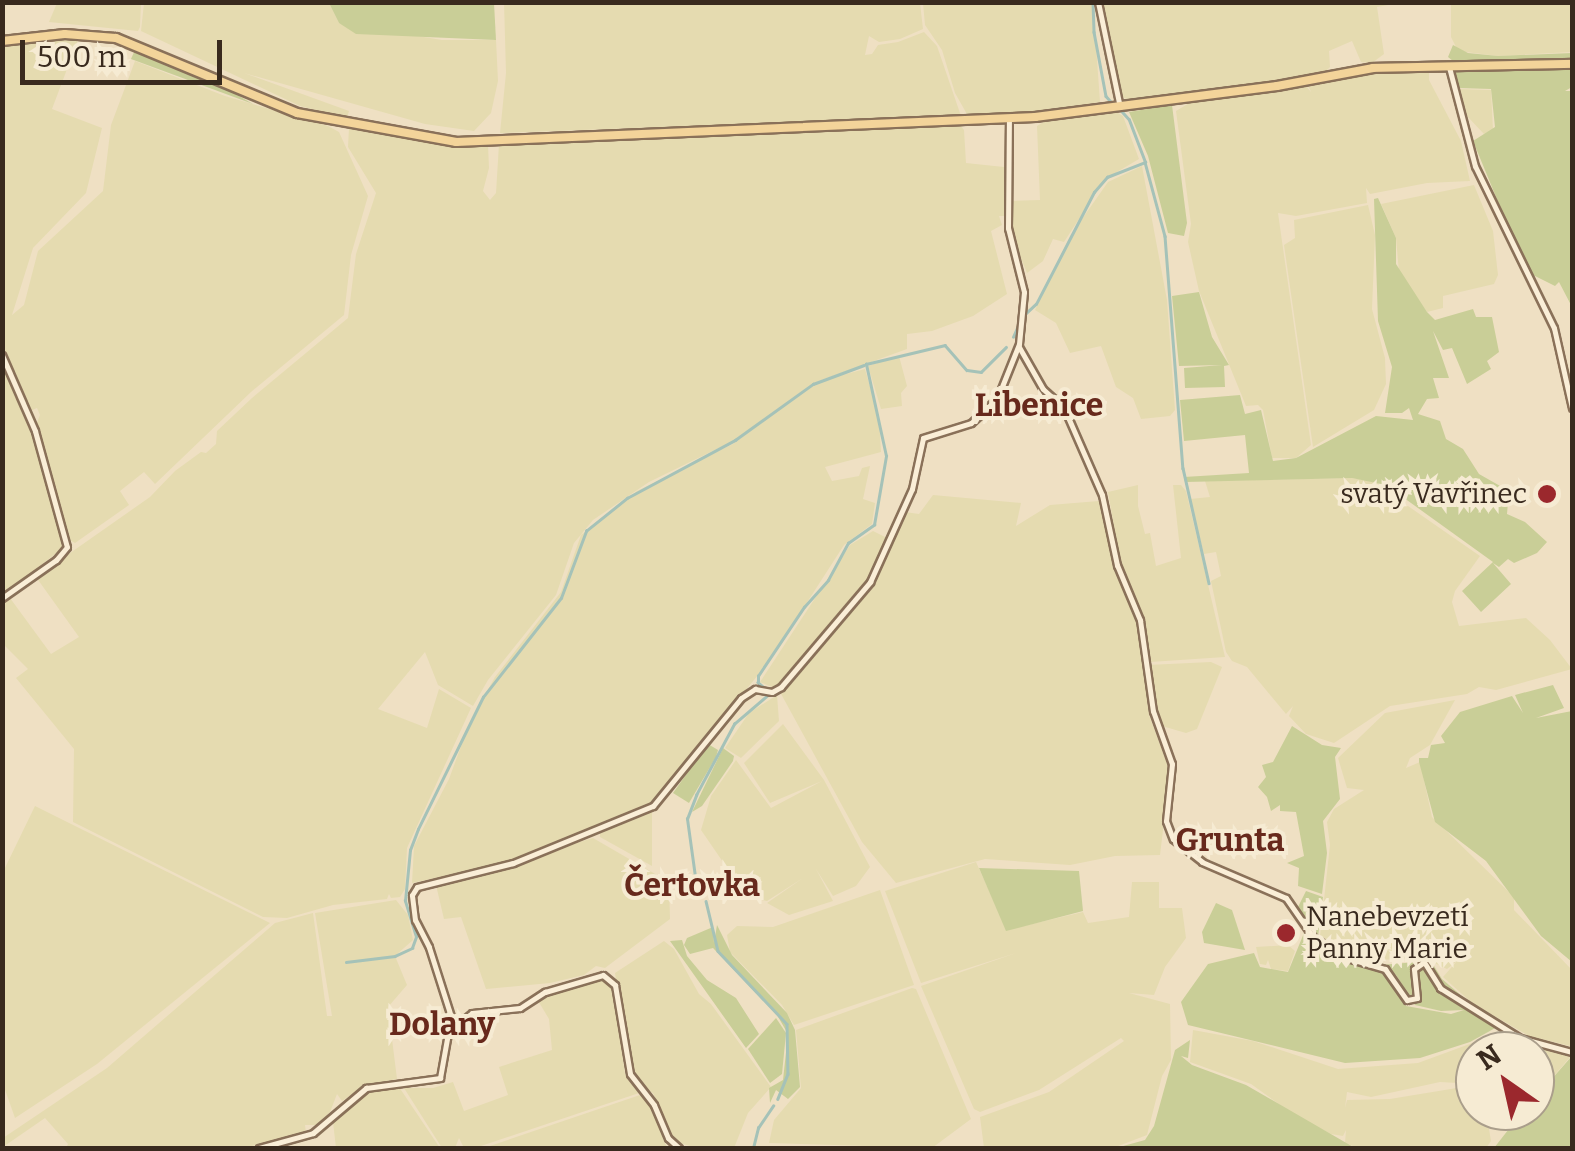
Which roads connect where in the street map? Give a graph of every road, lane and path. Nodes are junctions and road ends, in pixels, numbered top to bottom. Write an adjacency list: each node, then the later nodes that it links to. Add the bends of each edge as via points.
1 (1098, 2): 5 (street)
2 (2, 41): 9 (main road, via 74,34 116,38 297,114 456,142)
3 (1449, 64): 4 (main road); 6 (main road, via 1373,68); 12 (street, via 1475,166 1545,307)
4 (1572, 64)
5 (1118, 96): 6 (street); 7 (street); 8 (street)
6 (1142, 104): 7 (main road)
7 (1120, 107): 8 (main road)
8 (1100, 110): 9 (main road)
9 (1009, 118): 10 (street, via 1008,228 1023,282)
10 (1018, 344): 14 (street, via 994,403 971,422 923,438 912,489 874,578 786,684 741,698 648,809 513,863 417,887 415,920); 15 (street, via 1043,388 1064,408 1102,496 1117,565 1140,620 1153,710 1172,764 1166,821 1173,839 1215,869 1286,898 1313,937 1390,972 1406,1000 1418,995 1414,967 1428,964 1454,998 1524,1040)
11 (2, 355): 13 (street, via 35,431 67,547)
12 (1572, 408)
13 (2, 598)
14 (454, 1026): 16 (street, via 446,1036 440,1078 366,1088 313,1133); 17 (street, via 477,1010 520,1008 544,992 610,976 630,1074)
15 (1572, 1052)
16 (259, 1148)
17 (679, 1148)

